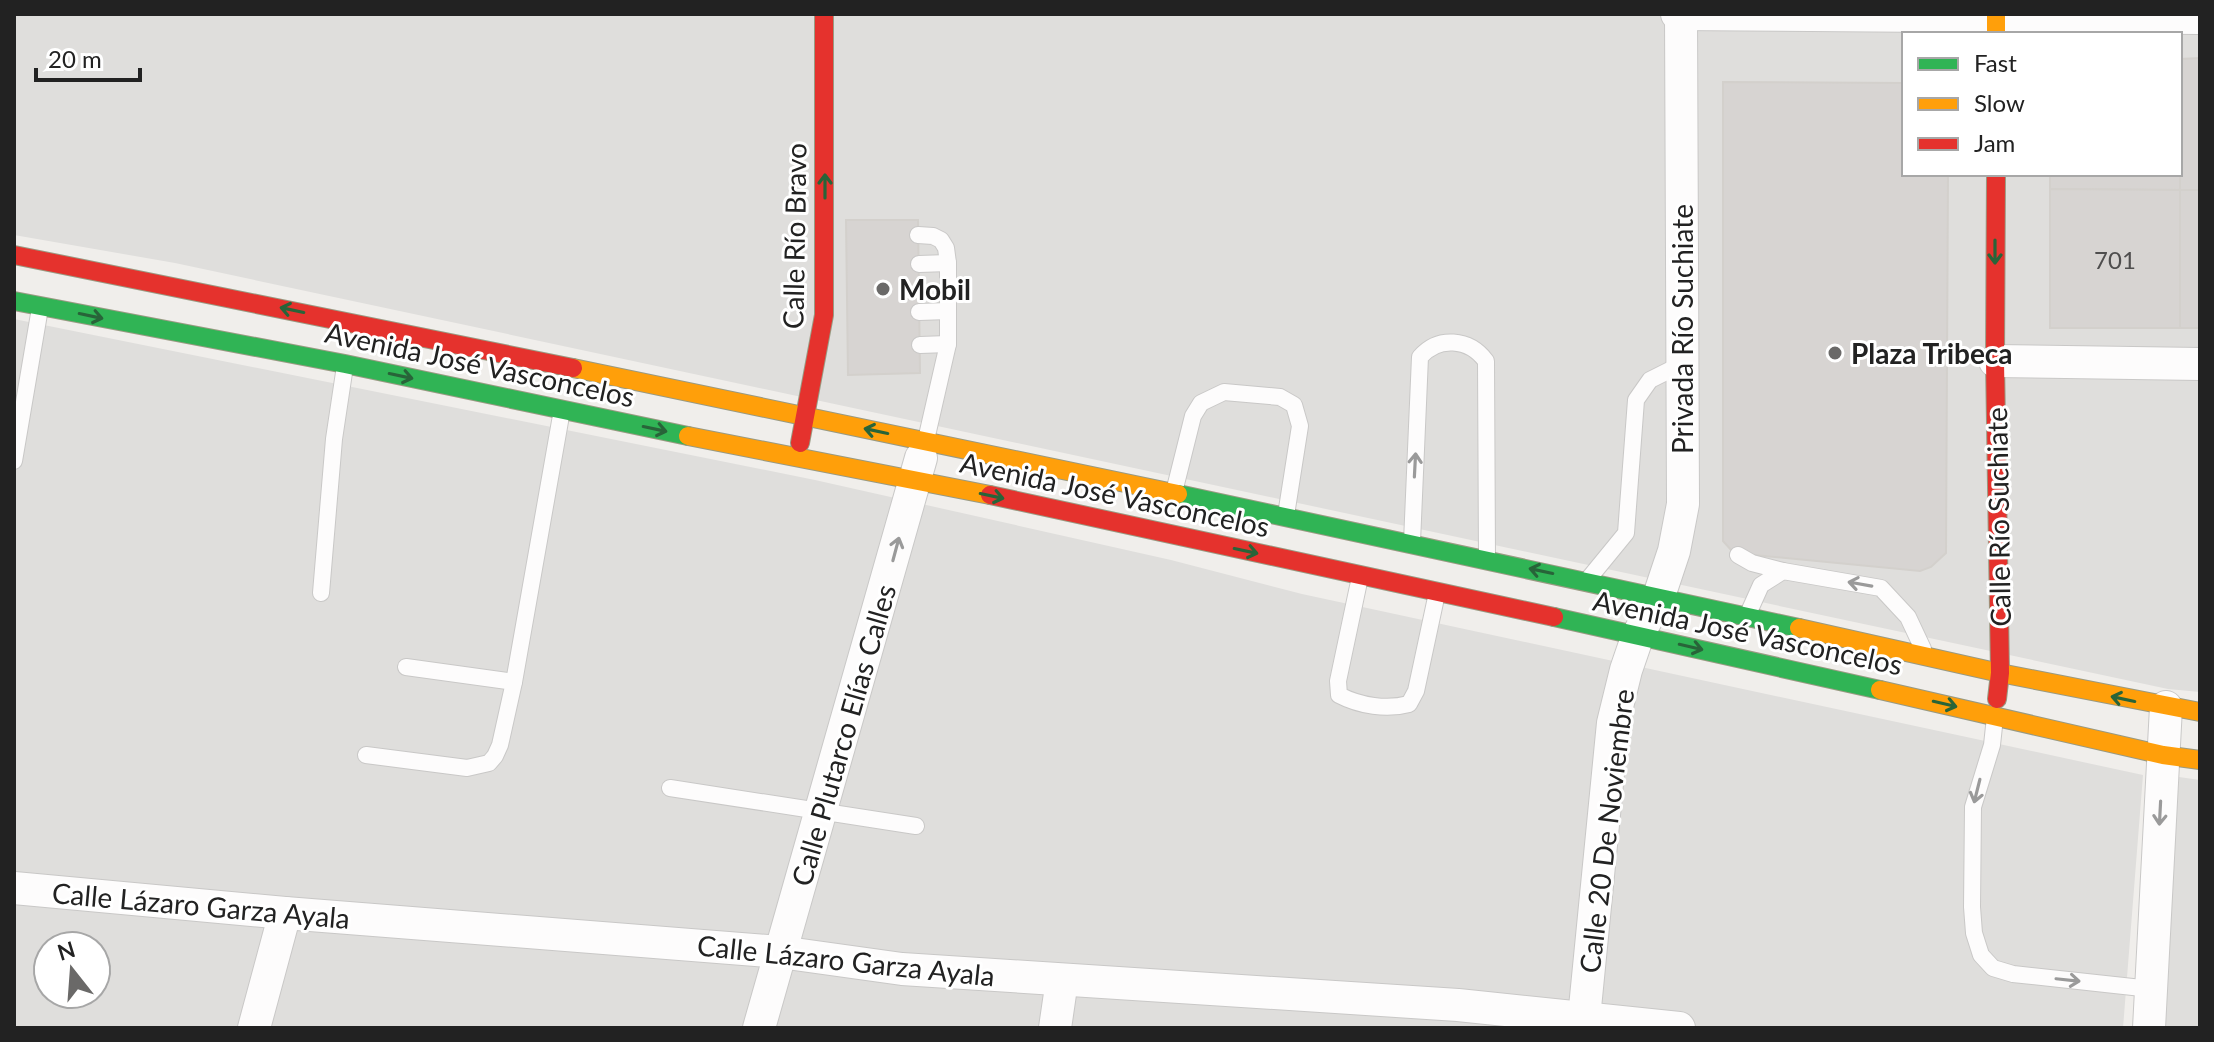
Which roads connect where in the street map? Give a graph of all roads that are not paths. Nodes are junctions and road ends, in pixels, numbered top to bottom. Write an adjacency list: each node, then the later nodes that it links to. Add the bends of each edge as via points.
1 (824, 14): 21 (main road, Calle Río Bravo, one-way to 1, via 827,348 830,315)
2 (1679, 14): 3 (street); 18 (street, Privada Río Suchiate)
3 (1996, 14): 4 (street)
4 (2200, 18)
5 (1996, 176): 16 (main road, Calle Río Suchiate, one-way to 16)
6 (918, 235): 8 (lane, via 941,240)
7 (14, 255): 10 (main road, Avenida José Vasconcelos)
8 (948, 263): 9 (lane); 12 (lane)
9 (919, 264)
10 (46, 283): 11 (main road, Avenida José Vasconcelos); 17 (main road, Avenida José Vasconcelos, one-way to 17); 20 (main road, Avenida José Vasconcelos, one-way to 10); 24 (lane)
11 (14, 301)
12 (948, 311): 13 (lane); 14 (lane)
13 (919, 312)
14 (948, 344): 15 (lane); 22 (lane)
15 (920, 345)
16 (1995, 361): 19 (street); 41 (main road, Calle Río Suchiate)
17 (345, 364): 20 (main road, Avenida José Vasconcelos, one-way to 20); 34 (lane)
18 (1682, 364): 33 (lane, via 1650,380 1636,400 1626,533); 36 (street, Privada Río Suchiate, via 1683,504)
19 (2200, 364)
20 (566, 389): 21 (main road, Avenida José Vasconcelos); 23 (main road, Avenida José Vasconcelos, one-way to 23); 42 (lane)
21 (805, 415): 22 (main road, Avenida José Vasconcelos, one-way to 21); 23 (main road, Calle Río Bravo)
22 (926, 442): 25 (street, Calle Plutarco Elías Calles); 26 (main road, Avenida José Vasconcelos)
23 (797, 457): 25 (main road, Avenida José Vasconcelos)
24 (14, 461)
25 (915, 479): 32 (main road, Avenida José Vasconcelos, one-way to 32); 50 (street, Calle Plutarco Elías Calles, one-way to 25)
26 (1173, 493): 27 (main road, Avenida José Vasconcelos); 27 (lane, via 1201,403 1224,392 1280,397 1294,405 1300,426)
27 (1286, 516): 28 (main road, Avenida José Vasconcelos)
28 (1412, 543): 30 (main road, Avenida José Vasconcelos); 30 (lane, one-way to 30, via 1420,357 1429,347 1454,342 1478,349 1486,361)
29 (1738, 555): 31 (lane)
30 (1487, 560): 33 (main road, Avenida José Vasconcelos, one-way to 30)
31 (1783, 571): 37 (lane, via 1761,585); 39 (lane, one-way to 31, via 1908,617 1881,588)
32 (1361, 575): 35 (main road, Avenida José Vasconcelos); 35 (lane, via 1338,681 1339,695 1351,701 1393,709 1409,704)
33 (1586, 581): 36 (main road, Avenida José Vasconcelos)
34 (321, 593)
35 (1437, 593): 38 (main road, Avenida José Vasconcelos)
36 (1659, 596): 37 (main road, Avenida José Vasconcelos); 38 (street, Privada Río Suchiate)
37 (1747, 616): 39 (main road, Avenida José Vasconcelos)
38 (1638, 635): 45 (main road, Avenida José Vasconcelos, one-way to 45); 57 (street, Calle 20 De Noviembre, via 1613,723)
39 (1928, 657): 41 (main road, Avenida José Vasconcelos)
40 (406, 667): 42 (lane)
41 (2000, 673): 43 (main road, Avenida José Vasconcelos, one-way to 41); 45 (main road, Calle Río Suchiate)
42 (514, 682): 46 (lane, via 500,745 489,763 467,768)
43 (2166, 707): 44 (main road, Avenida José Vasconcelos); 47 (street)
44 (2200, 712)
45 (1996, 716): 47 (main road, Avenida José Vasconcelos); 56 (lane, one-way to 56, via 1973,807 1972,907 1981,955 1993,968 2013,974)
46 (366, 755)
47 (2163, 755): 48 (main road, Avenida José Vasconcelos); 56 (street, one-way to 56)
48 (2200, 760)
49 (670, 788): 50 (lane)
50 (823, 810): 51 (lane); 54 (street, Calle Plutarco Elías Calles)
51 (916, 826)
52 (14, 888): 53 (street, Calle Lázaro Garza Ayala)
53 (285, 913): 54 (street, Calle Lázaro Garza Ayala); 58 (street)
54 (780, 952): 55 (street, Calle Lázaro Garza Ayala, via 902,969); 59 (street, Calle Plutarco Elías Calles)
55 (1062, 980): 57 (street, Calle Lázaro Garza Ayala, via 1458,1005); 60 (street)
56 (2151, 989): 62 (street)
57 (1584, 1023): 61 (street, Calle Lázaro Garza Ayala)
58 (254, 1028)
59 (759, 1028)
60 (1055, 1028)
61 (1679, 1028)
62 (2149, 1028)

